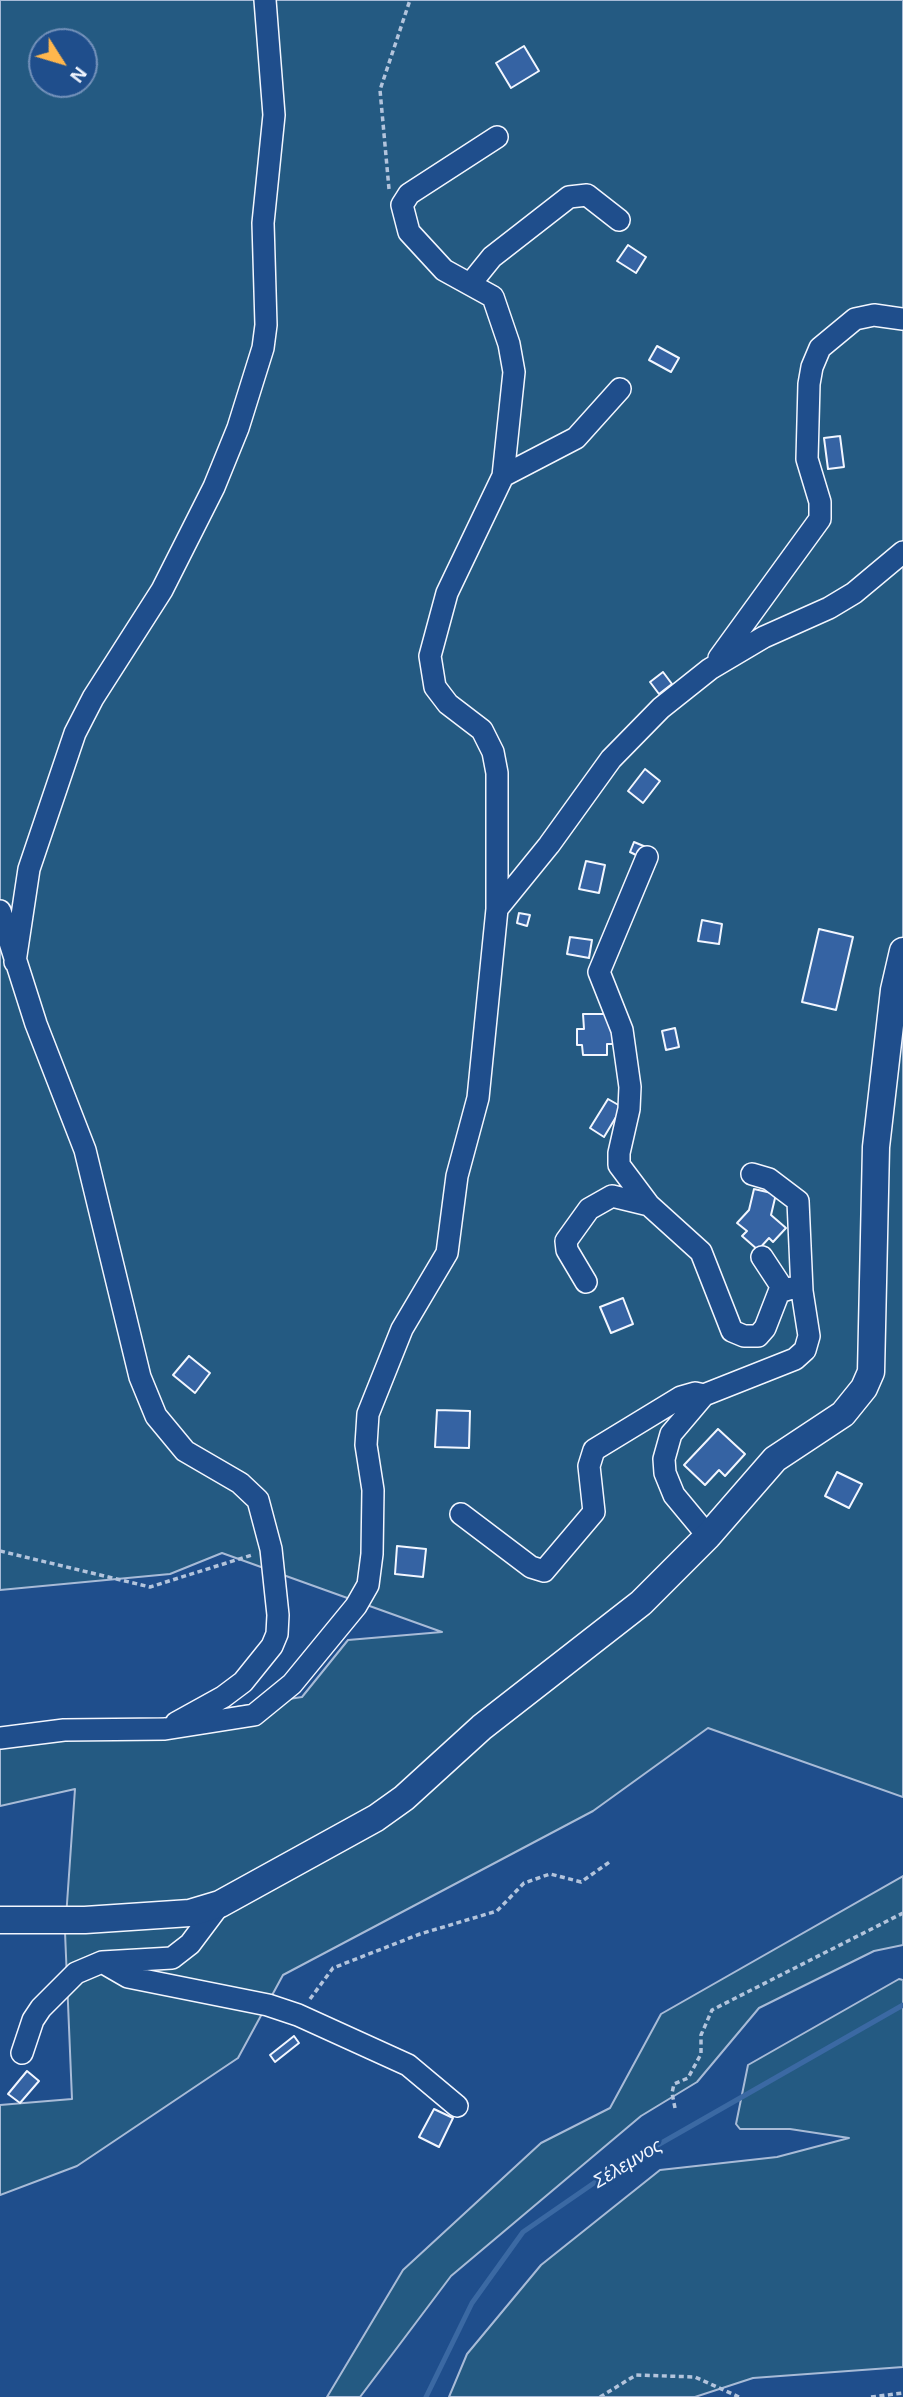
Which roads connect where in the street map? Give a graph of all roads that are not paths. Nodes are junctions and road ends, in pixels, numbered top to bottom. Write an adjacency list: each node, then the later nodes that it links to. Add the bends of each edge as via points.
1 (264, 0): 14 (street, via 274,115 263,223 263,348 214,487 162,590 75,733 29,869)
2 (497, 137): 4 (street, via 409,194 402,205 409,232 451,276)
3 (619, 220): 4 (street, via 587,195 569,197 492,257)
4 (471, 283): 7 (street, via 493,298 514,372)
5 (903, 319): 9 (street, via 874,315 855,319 820,348 809,384 807,459 822,510 820,519 746,625)
6 (620, 389): 7 (street, via 576,439)
7 (503, 476): 11 (street, via 447,593 430,656 435,687 448,704 482,730 492,752 497,774)
8 (903, 552): 9 (street, via 855,593)
9 (709, 669): 11 (street, via 661,708 611,759)
10 (647, 857): 16 (street, via 599,972 622,1030 629,1087 619,1165)
11 (497, 909): 23 (street, via 478,1098 457,1176 447,1253 402,1329 368,1414 366,1445 373,1503 368,1586 292,1684 269,1706 238,1719)
12 (0, 911): 14 (street)
13 (903, 951): 22 (main road, via 894,990 876,1147 871,1372 844,1415 775,1459)
14 (15, 962): 23 (street, via 85,1150 140,1377 156,1416 185,1451 240,1483 258,1500 271,1549 278,1615 272,1646 256,1668 223,1697)
15 (751, 1174): 19 (street, via 769,1179 798,1201)
16 (649, 1205): 18 (street, via 612,1196 589,1209 566,1241); 19 (street, via 701,1252 737,1334 758,1336)
17 (762, 1257): 19 (street)
18 (586, 1282)
19 (792, 1290): 20 (street, via 809,1336 801,1355)
20 (704, 1395): 21 (street, via 681,1396 594,1450 589,1466 594,1512 544,1571 531,1567); 22 (street, via 671,1434 664,1459 674,1494)
21 (461, 1514)
22 (708, 1536): 25 (main road, via 641,1604 482,1727 404,1798)
23 (165, 1729): 24 (street, via 64,1730)
24 (0, 1738)
25 (220, 1904): 26 (main road, via 190,1913); 27 (street, via 190,1944 172,1958)
26 (0, 1920)
27 (102, 1962): 28 (street, via 76,1973 50,1997 33,2021); 29 (street, via 128,1977 298,2015 408,2065)
28 (22, 2053)
29 (457, 2106)

